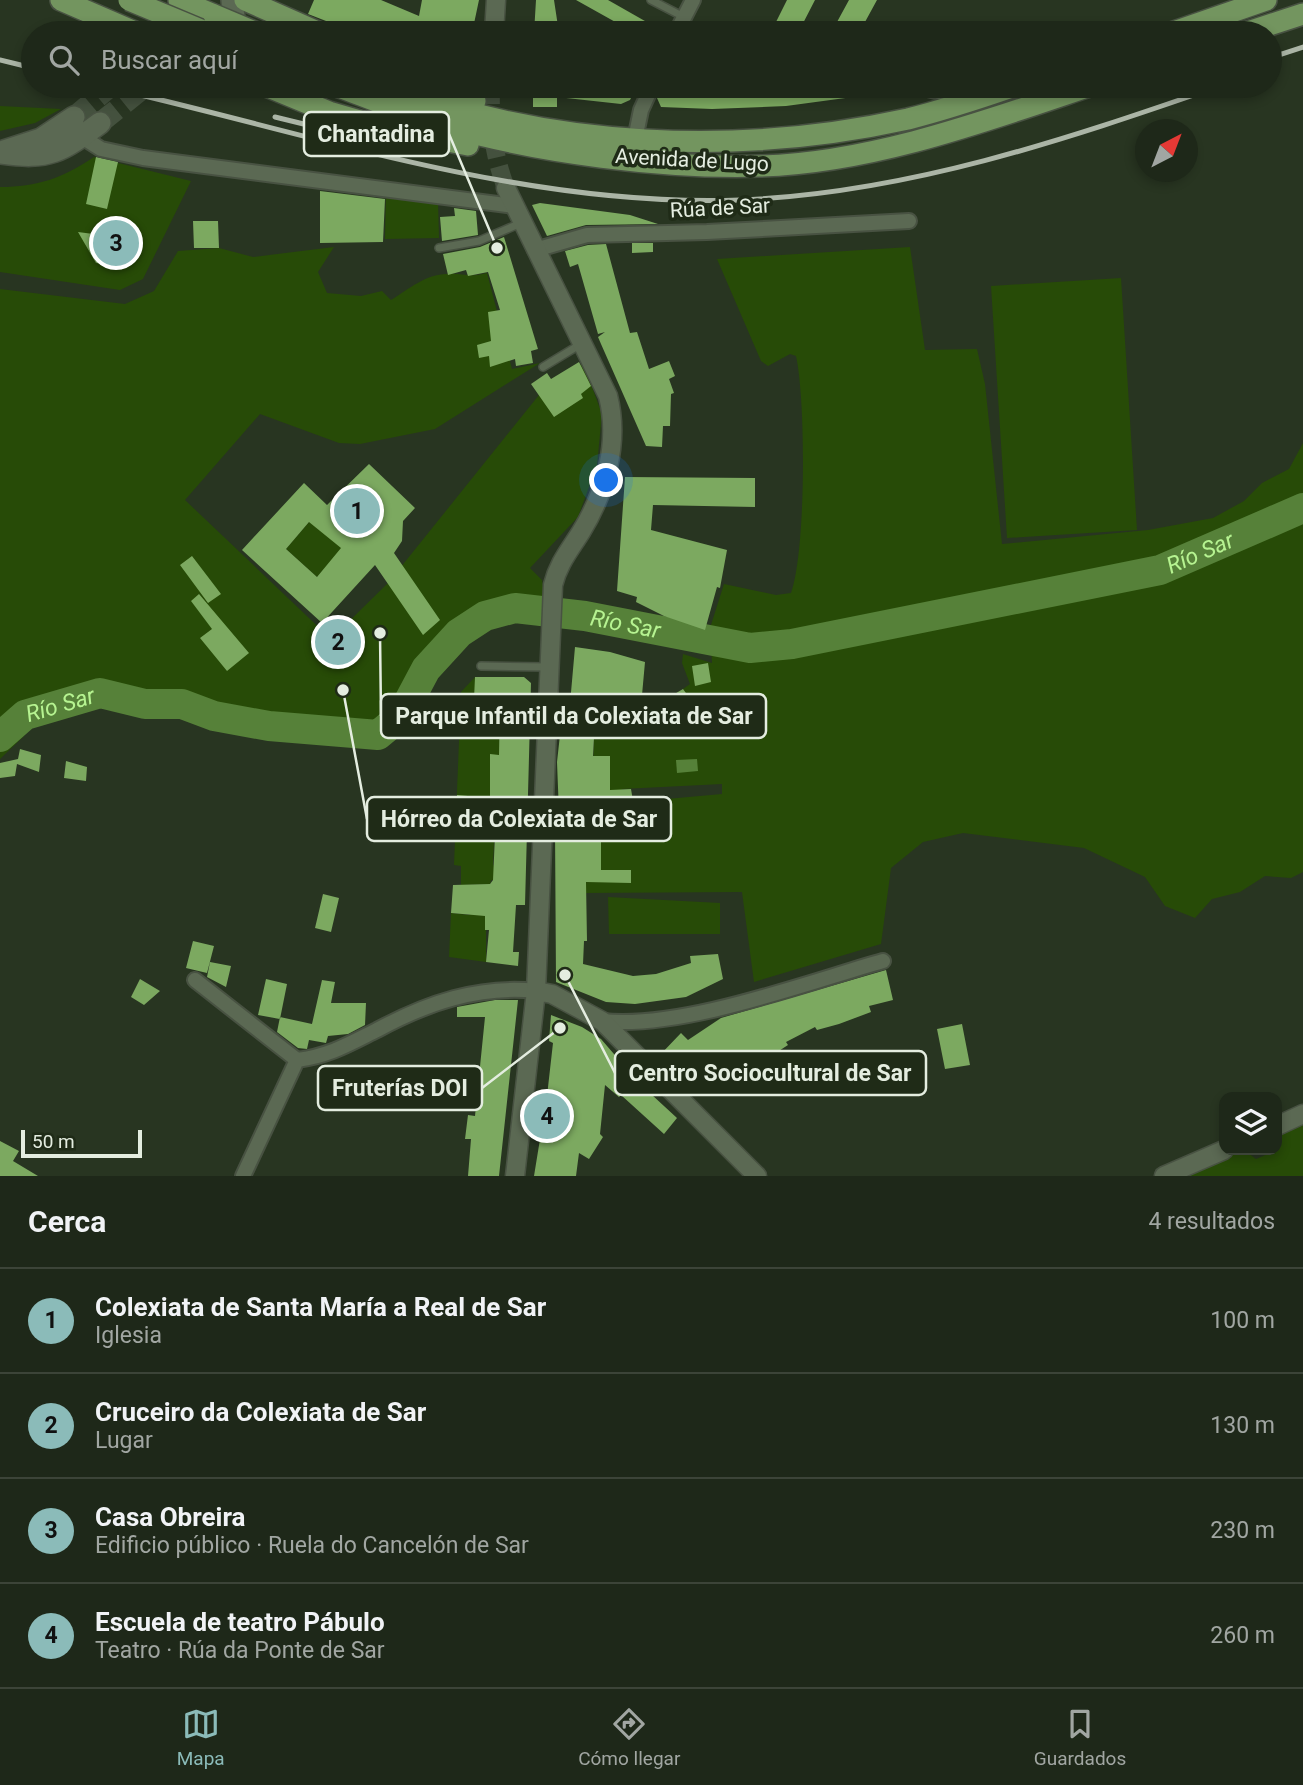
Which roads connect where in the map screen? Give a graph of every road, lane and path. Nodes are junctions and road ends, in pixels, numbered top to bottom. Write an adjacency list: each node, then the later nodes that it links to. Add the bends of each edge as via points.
1 (61, 0): 12 (highway)
2 (129, 0): 14 (highway, bridge)
3 (143, 0): 13 (main road)
4 (179, 0): 15 (highway, bridge)
5 (232, 0): 16 (main road)
6 (245, 0): 17 (highway)
7 (496, 0): 18 (street)
8 (651, 0): 19 (lane)
9 (693, 0): 20 (street)
10 (1266, 0): 21 (highway)
11 (1303, 14): 22 (highway)
12 (109, 21)
13 (141, 21)
14 (179, 21)
15 (229, 21)
16 (233, 21)
17 (293, 21)
18 (495, 21)
19 (673, 21)
20 (682, 21)
21 (1206, 21)
22 (1282, 21)
23 (295, 98): 37 (highway, via 391,131 589,167 681,173)
24 (370, 98): 37 (highway, Avenida de Lugo, via 447,126 572,153)
25 (430, 98): 32 (highway, Avenida de Lugo)
26 (469, 98): 32 (highway)
27 (646, 98): 35 (street)
28 (964, 98): 31 (street)
29 (978, 98): 31 (highway, Avenida de Lugo)
30 (1052, 98): 37 (highway, Avenida de Lugo, via 911,143)
31 (972, 100): 35 (highway, Avenida de Lugo, via 909,118 813,135 710,141)
32 (506, 120): 35 (highway, Avenida de Lugo)
33 (100, 123): 34 (main road)
34 (78, 127): 36 (main road, via 57,152 32,158); 39 (street, via 101,149 143,158)
35 (635, 139)
36 (0, 153)
37 (762, 166)
38 (506, 188): 39 (street)
39 (514, 206): 41 (street)
40 (909, 221): 43 (street, Rúa de Sar, via 587,235)
41 (522, 222): 42 (lane, via 479,242); 43 (street)
42 (439, 248)
43 (535, 250): 44 (street)
44 (582, 344): 45 (lane); 47 (street, via 612,410 610,461 593,512 564,555 553,585)
45 (543, 367)
46 (481, 666): 47 (lane)
47 (550, 667): 50 (street)
48 (883, 961): 51 (street, via 745,1001 666,1018)
49 (195, 980): 52 (street)
50 (537, 991): 51 (street, via 552,994); 52 (street, via 481,991 436,1002 330,1055); 57 (street)
51 (602, 1021): 58 (street)
52 (297, 1060): 56 (street)
53 (1303, 1114): 54 (street)
54 (1282, 1124)
55 (1219, 1152): 59 (street)
56 (243, 1176)
57 (515, 1176)
58 (757, 1176)
59 (1164, 1176)

